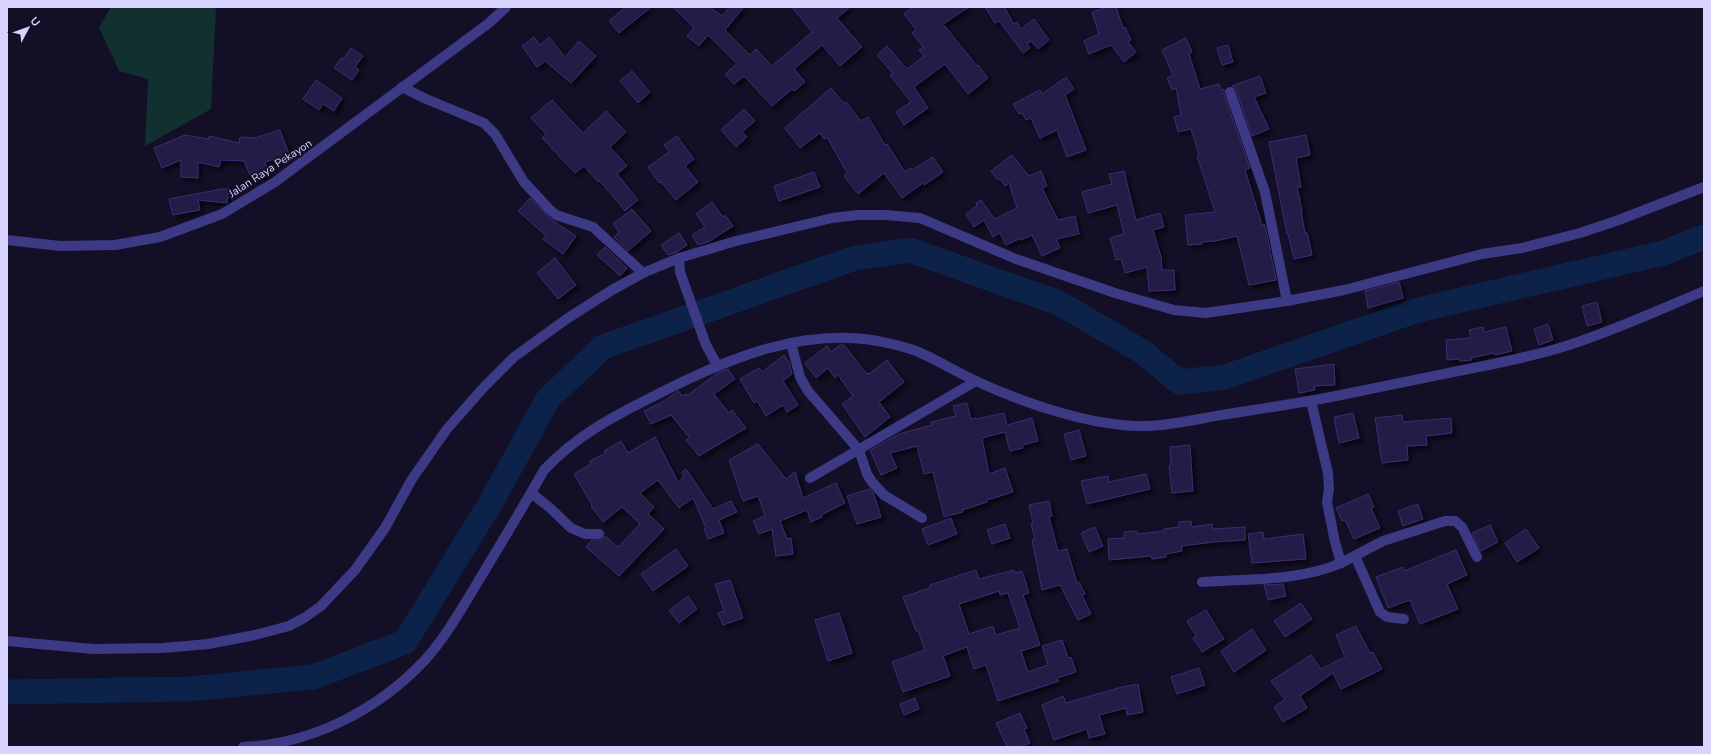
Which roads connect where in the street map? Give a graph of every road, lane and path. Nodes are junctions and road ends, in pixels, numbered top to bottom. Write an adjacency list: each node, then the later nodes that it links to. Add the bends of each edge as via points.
1 (506, 7): 2 (street, Jalan Raya Pekayon)
2 (407, 90): 5 (street, Jalan Raya Pekayon, via 275,182 222,214 202,222 160,237 115,244 60,246); 7 (street, via 484,123 492,129 524,182 549,209 556,215 593,227)
3 (1230, 92): 9 (street, via 1265,192)
4 (1704, 187): 9 (street, via 1580,233 1522,248 1482,254 1344,290)
5 (7, 240)
6 (679, 258): 7 (street); 9 (street, via 736,241 832,218 885,215 920,218 1016,259 1174,310 1206,313); 11 (street, via 680,272 706,345)
7 (643, 273): 24 (street, via 544,334 514,357 489,382 443,436 412,478 385,528 355,570 321,606 304,618 289,626 255,635 208,644 163,648 93,648)
8 (1704, 291): 13 (street, via 1567,346 1511,361)
9 (1287, 301)
10 (791, 343): 11 (street); 12 (street, via 831,337 871,339 914,350); 14 (street, via 800,377 808,391)
11 (717, 366): 16 (street, via 612,418 579,439 560,453 544,470)
12 (976, 381): 13 (street, via 1012,396 1094,420 1148,426); 14 (street)
13 (1311, 401): 21 (street, via 1328,473 1327,502)
14 (859, 450): 15 (street); 17 (street, via 867,474 884,495)
15 (810, 478)
16 (531, 494): 18 (street, via 571,528 584,534); 25 (street, via 450,627 425,660 404,680 360,712 321,731)
17 (922, 518)
18 (598, 534)
19 (1355, 556): 20 (street, via 1384,540 1446,521 1455,521 1462,527); 21 (street); 23 (street, via 1380,612 1387,617)
20 (1477, 557)
21 (1341, 563): 22 (street, via 1303,575)
22 (1202, 582)
23 (1404, 619)
24 (7, 641)
25 (243, 747)

